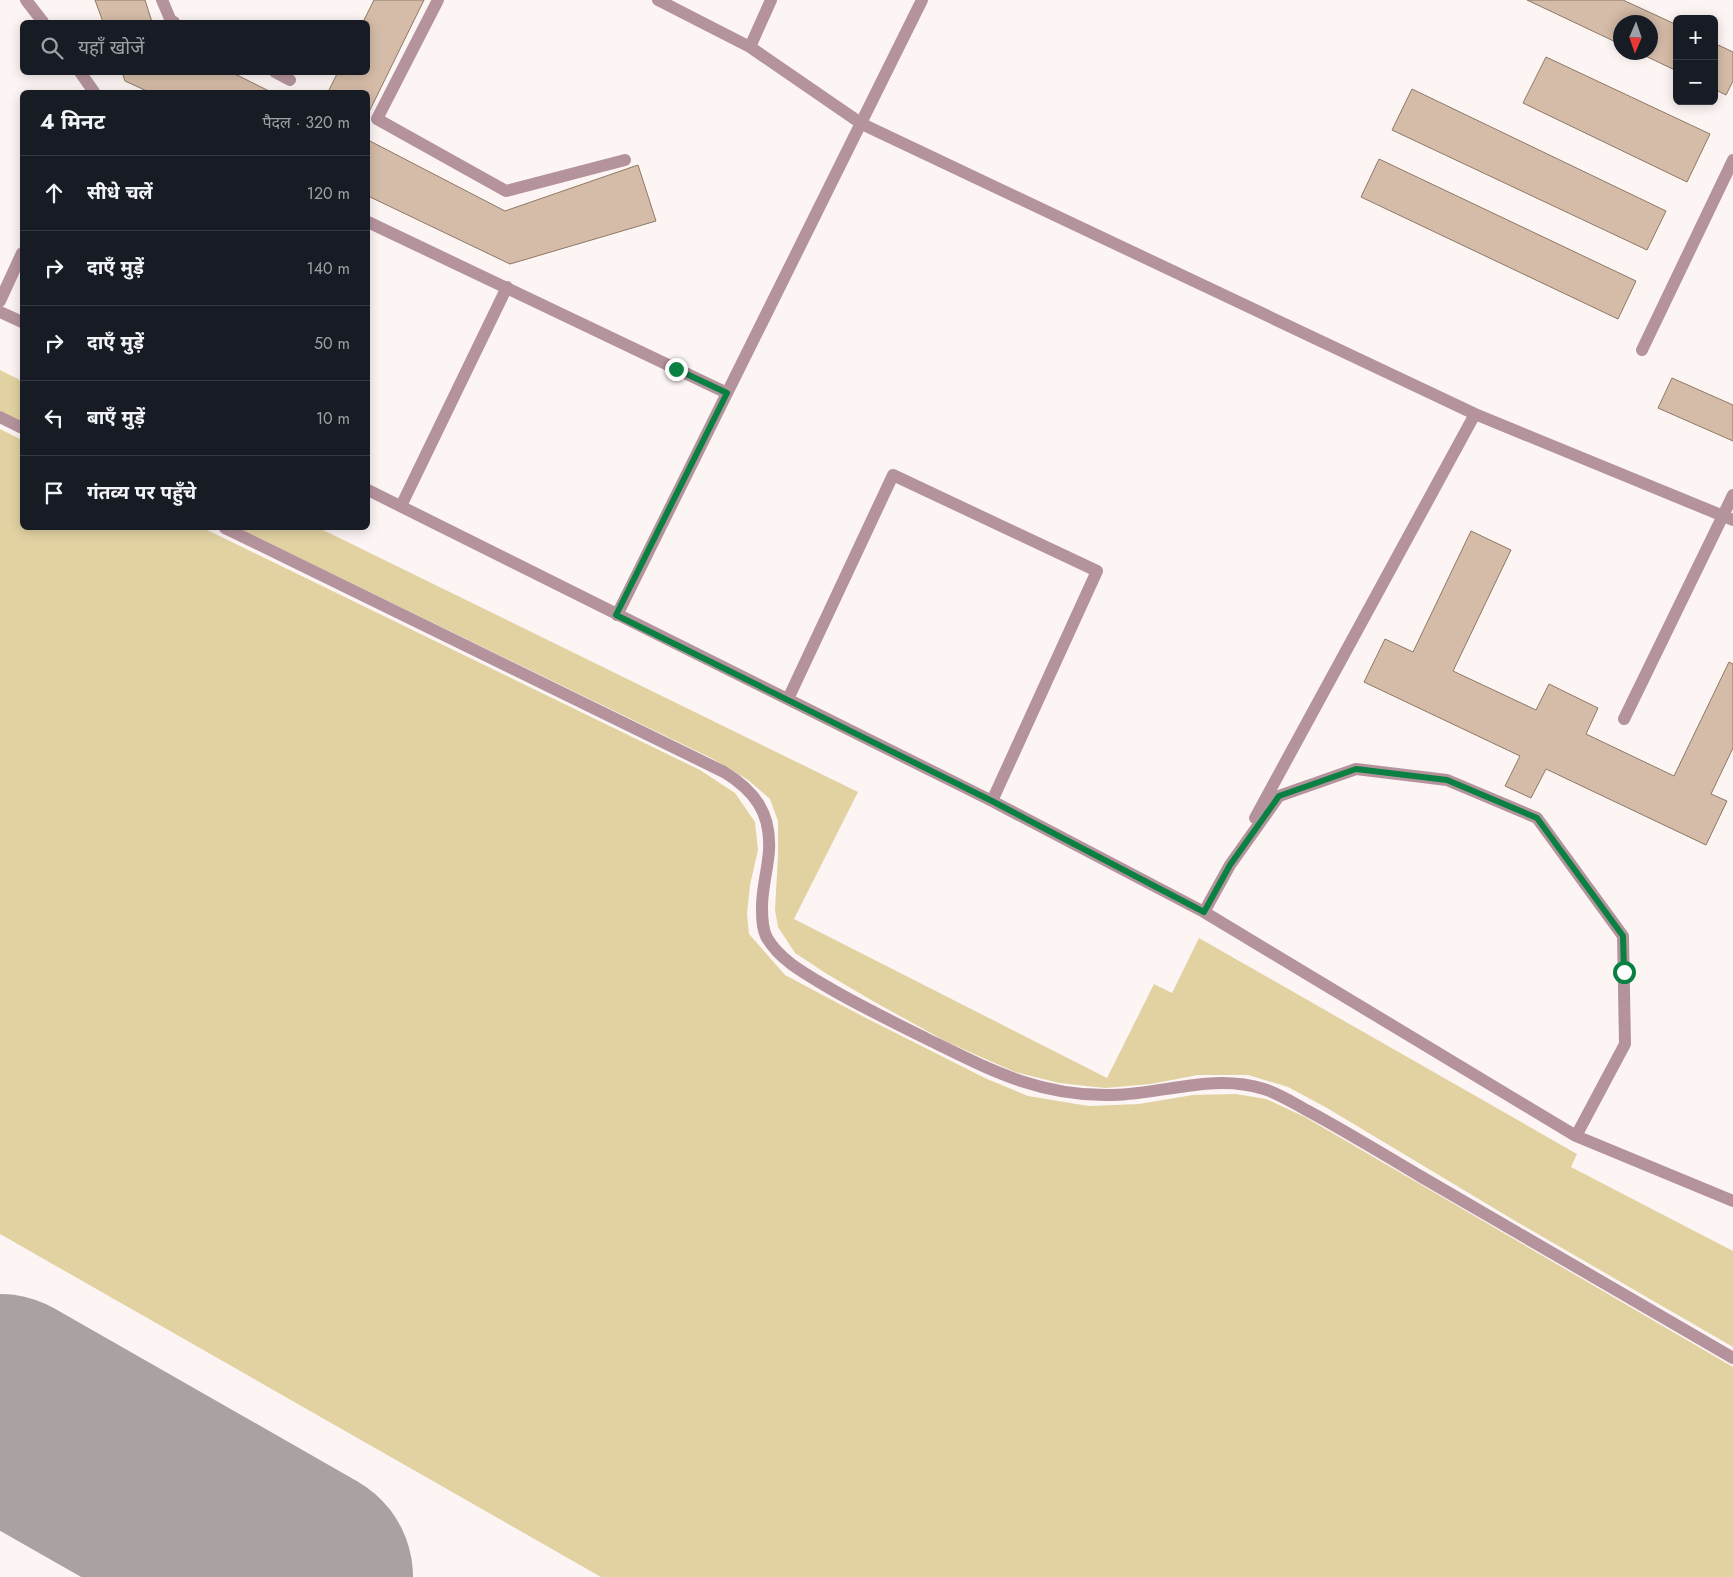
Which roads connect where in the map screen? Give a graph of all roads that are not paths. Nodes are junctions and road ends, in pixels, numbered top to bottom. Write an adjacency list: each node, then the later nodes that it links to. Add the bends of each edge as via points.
1 (26, 0): 7 (street)
2 (162, 0): 8 (street)
3 (438, 0): 15 (street, via 377,119 506,191)
4 (658, 0): 9 (street)
5 (771, 0): 9 (street)
6 (922, 0): 14 (street)
7 (41, 20)
8 (171, 20)
9 (750, 47): 14 (street)
10 (82, 75): 13 (street)
11 (281, 75): 12 (street)
12 (290, 80)
13 (93, 90)
14 (862, 124): 24 (street); 25 (street)
15 (625, 160)
16 (1733, 160): 23 (street)
17 (370, 223): 19 (street)
18 (20, 257): 20 (street)
19 (507, 287): 24 (street); 30 (street)
20 (0, 301)
21 (0, 312): 22 (street)
22 (20, 321)
23 (1642, 350)
24 (727, 393): 33 (street)
25 (1475, 414): 31 (street); 37 (street)
26 (0, 417): 27 (street)
27 (20, 427)
28 (370, 491): 30 (street)
29 (1733, 496): 31 (street)
30 (401, 506): 33 (street)
31 (1728, 518): 35 (street)
32 (229, 530): 41 (street, via 738,780 754,795 768,828 769,850 762,895 766,936 801,970 864,1007 990,1070 1051,1090 1114,1095 1220,1082 1268,1090 1346,1132)
33 (616, 615): 34 (street)
34 (788, 699): 36 (street); 36 (street, via 893,475 1096,571)
35 (1624, 720)
36 (992, 801): 38 (street)
37 (1230, 865): 38 (street); 39 (street, via 1279,796 1356,769 1447,780 1537,818 1623,936 1625,1044)
38 (1204, 912): 39 (street)
39 (1576, 1136): 40 (street)
40 (1733, 1201)
41 (1733, 1358)

